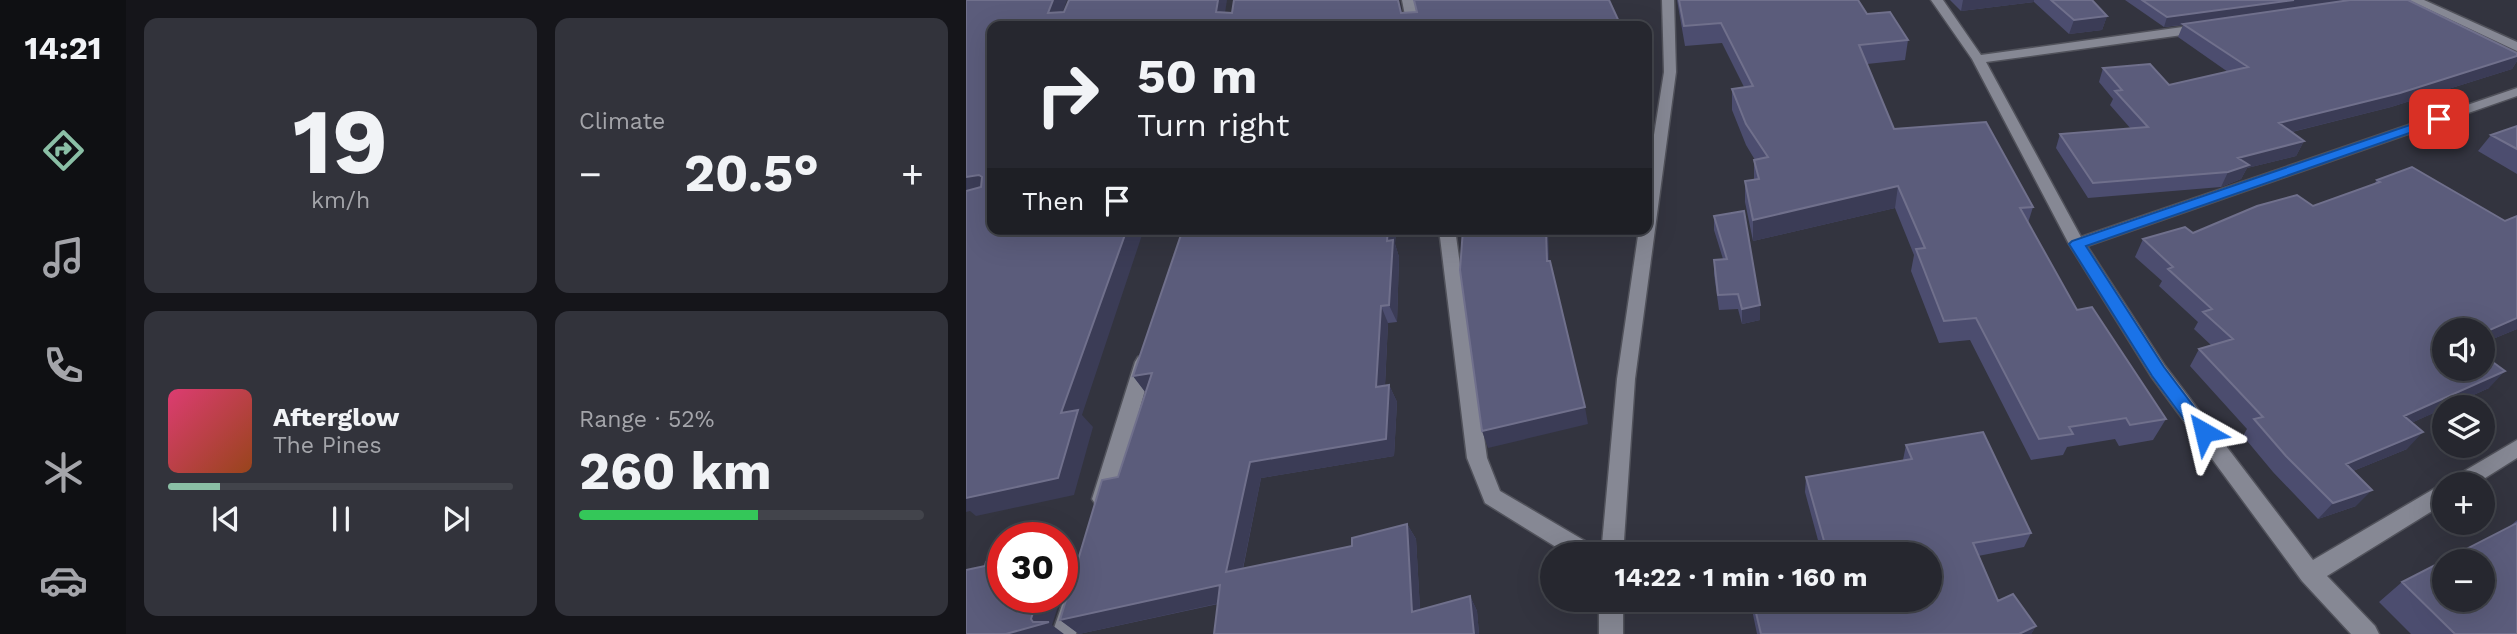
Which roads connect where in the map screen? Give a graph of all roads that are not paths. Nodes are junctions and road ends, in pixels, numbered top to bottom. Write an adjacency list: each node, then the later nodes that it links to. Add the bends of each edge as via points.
1 (1408, 0): 5 (street)
2 (1669, 0): 10 (street, via 1670,72 1660,94)
3 (1937, 0): 8 (street)
4 (2415, 0): 7 (street)
5 (1412, 21)
6 (2212, 26): 8 (street)
7 (2515, 45)
8 (1978, 59): 13 (street)
9 (2517, 92): 13 (street)
10 (1652, 176)
11 (1448, 235): 19 (street, via 1477,458 1492,497)
12 (1646, 235): 20 (street, via 1626,379)
13 (2077, 244): 21 (street, via 2158,371)
14 (1151, 342): 18 (street)
15 (2517, 448): 16 (street)
16 (2477, 472)
17 (2432, 500): 21 (street)
18 (1099, 513)
19 (1567, 542)
20 (1613, 542)
21 (2310, 574): 26 (street)
22 (1080, 580): 24 (street)
23 (1611, 612): 25 (street)
24 (1064, 634)
25 (1611, 634)
26 (2367, 634)

